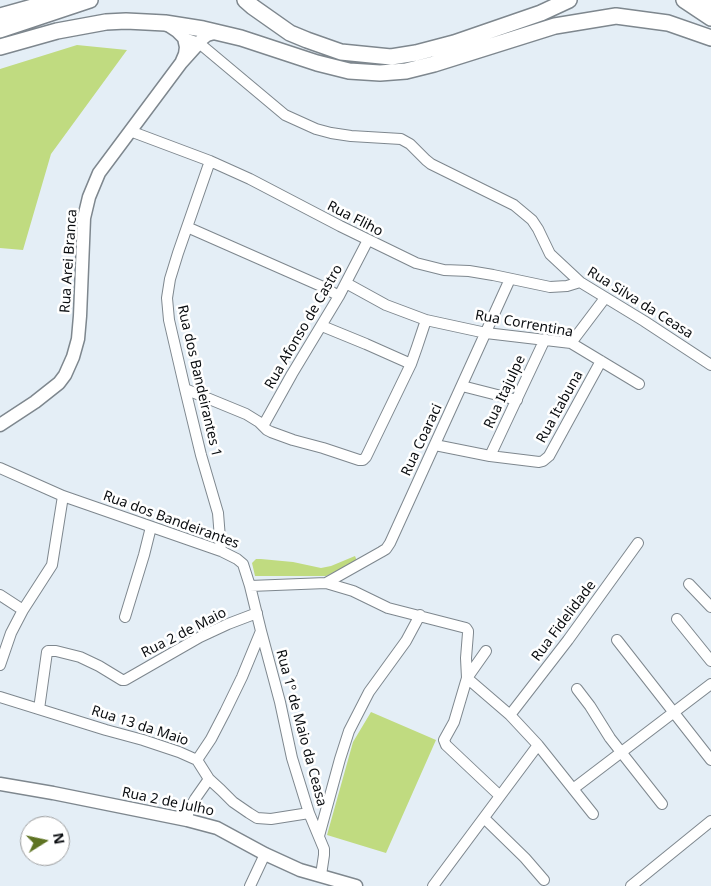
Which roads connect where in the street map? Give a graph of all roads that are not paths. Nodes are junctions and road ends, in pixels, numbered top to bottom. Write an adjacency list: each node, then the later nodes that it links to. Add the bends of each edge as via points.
1 (58, 0): 8 (highway)
2 (90, 0): 11 (highway)
3 (245, 0): 4 (highway, via 290,33 307,40 341,52 391,57 454,43)
4 (570, 0)
5 (684, 0): 9 (highway)
6 (704, 0): 7 (highway)
7 (711, 4)
8 (0, 16)
9 (711, 18)
10 (165, 23): 12 (highway); 13 (main road); 16 (highway, via 106,22)
11 (0, 30)
12 (217, 32): 14 (highway, via 325,65 380,73 434,64 555,26 616,16 668,24); 15 (main road, Rua Arei Branca, via 207,35)
13 (184, 38): 15 (street, Rua Silva da Ceasa); 17 (main road, Rua Arei Branca, via 186,47)
14 (711, 38)
15 (199, 44): 17 (main road, Rua Arei Branca); 23 (street, Rua Silva da Ceasa, via 285,115 331,133 401,139 431,164 514,205 532,220 550,254)
16 (0, 47)
17 (181, 63): 18 (main road, Rua Arei Branca)
18 (130, 131): 19 (street, Rua Fliho); 39 (main road, Rua Arei Branca, via 99,173 88,197 84,218 78,339 73,357 59,382)
19 (210, 161): 20 (street, Rua dos Bandeirantes 1); 21 (street, Rua Fliho)
20 (187, 226): 25 (street); 37 (street, Rua dos Bandeirantes 1, via 167,298)
21 (368, 240): 22 (street, Rua Fliho, via 403,258 430,267); 24 (street, Rua Afonso de Castro)
22 (510, 279): 23 (street, Rua Fliho, via 554,288); 29 (street, Rua Coaraci)
23 (580, 282): 26 (street, Rua Silva da Ceasa)
24 (346, 283): 25 (street, Rua Afonso de Castro); 27 (street, Rua Correntina, via 386,305)
25 (339, 296): 28 (street, Rua Afonso de Castro)
26 (605, 298): 31 (street); 34 (street, Rua Silva da Ceasa)
27 (426, 320): 29 (street, Rua Correntina); 33 (street)
28 (322, 326): 33 (street); 40 (street, Rua Afonso de Castro)
29 (486, 333): 30 (street, Rua Correntina); 36 (street, Rua Coaraci)
30 (545, 339): 31 (street, Rua Correntina); 38 (street, Rua Itajulpe)
31 (570, 343): 32 (street, Rua Correntina)
32 (601, 362): 35 (street, Rua Correntina); 42 (street, Rua Itabuna, via 549,456 539,462)
33 (410, 364): 40 (street, via 363,460 293,440)
34 (711, 365)
35 (639, 384)
36 (462, 386): 38 (street); 41 (street, Rua Coaraci)
37 (185, 388): 40 (street, via 246,414); 47 (street, Rua dos Bandeirantes 1, via 218,513)
38 (517, 400): 42 (street, Rua Itajulpe)
39 (0, 425)
40 (263, 426)
41 (435, 445): 42 (street); 48 (street, Rua Coaraci, via 386,549)
42 (490, 456)
43 (0, 468): 44 (street, Rua dos Bandeirantes)
44 (63, 496): 45 (street, Rua dos Bandeirantes); 53 (street, via 52,565)
45 (151, 527): 47 (street, Rua dos Bandeirantes); 56 (street)
46 (638, 543): 69 (street, Rua Fidelidade)
47 (221, 551): 50 (street, Rua dos Bandeirantes, via 238,558 243,564)
48 (326, 583): 50 (street); 55 (street, via 353,591 388,608)
49 (689, 584): 52 (street)
50 (250, 586): 54 (street, Rua 1º de Maio da Ceasa)
51 (0, 595): 53 (street)
52 (711, 607)
53 (23, 610): 62 (street)
54 (258, 613): 58 (street, Rua 1º de Maio da Ceasa); 67 (street, Rua 2 de Maio, via 200,637 125,680 80,657 46,652)
55 (420, 615): 63 (street, via 464,627 468,631); 84 (street, via 406,641 369,692 350,732)
56 (125, 617)
57 (677, 619): 61 (street)
58 (261, 631): 72 (street, via 212,739); 79 (street, Rua 1º de Maio da Ceasa)
59 (617, 640): 68 (street)
60 (486, 651): 63 (street)
61 (711, 661)
62 (0, 665)
63 (468, 678): 69 (street); 77 (street, via 454,722 444,739 446,745)
64 (711, 684): 68 (street)
65 (577, 689): 71 (street)
66 (0, 697): 67 (street, Rua 13 da Maio)
67 (39, 708): 72 (street, Rua 13 da Maio)
68 (674, 713): 71 (street); 73 (street)
69 (510, 715): 70 (street)
70 (538, 745): 76 (street); 77 (street)
71 (620, 752): 76 (street); 78 (street)
72 (197, 760): 74 (street, Rua 13 da Maio)
73 (711, 760)
74 (209, 779): 79 (street, Rua 13 da Maio, via 233,802 257,818 263,820); 82 (street, via 195,799)
75 (0, 784): 82 (main road, Rua 2 de Julho)
76 (573, 789): 80 (street)
77 (500, 796): 81 (street)
78 (662, 804)
79 (309, 813): 84 (street, Rua 1º de Maio da Ceasa)
80 (593, 814)
81 (484, 818): 87 (street); 90 (street)
82 (187, 820): 85 (main road, Rua 2 de Julho, via 217,828)
83 (711, 821): 91 (street)
84 (319, 836): 86 (street, Rua 1º de Maio da Ceasa, via 324,849)
85 (265, 854): 86 (main road, Rua 2 de Julho, via 300,870); 88 (street)
86 (321, 875): 89 (main road, Rua 2 de Julho)
87 (544, 880)
88 (250, 886)
89 (356, 886)
90 (433, 886)
91 (631, 886)

